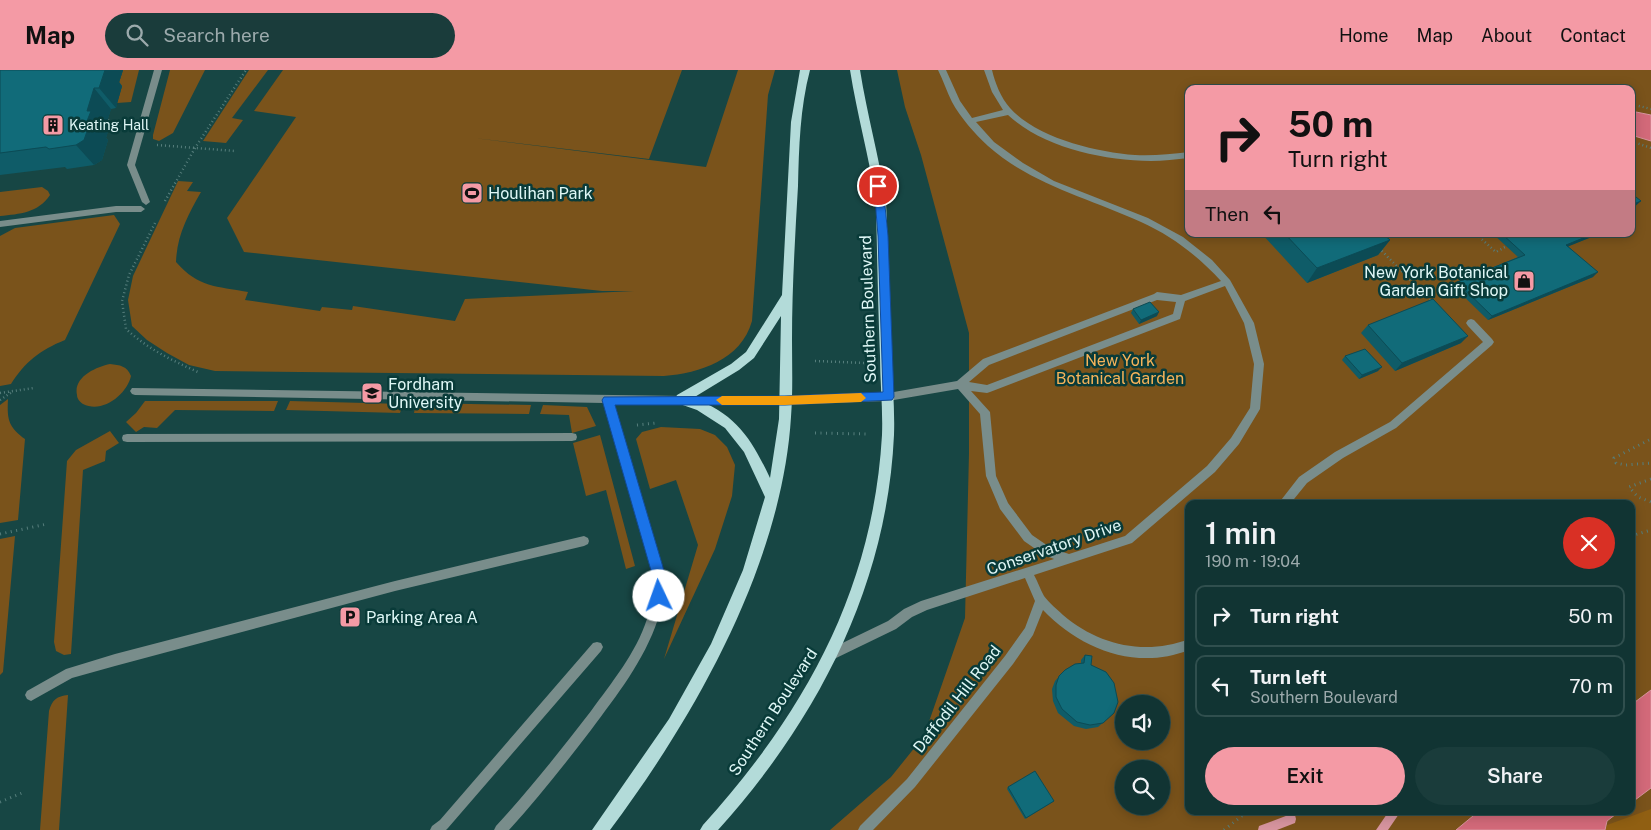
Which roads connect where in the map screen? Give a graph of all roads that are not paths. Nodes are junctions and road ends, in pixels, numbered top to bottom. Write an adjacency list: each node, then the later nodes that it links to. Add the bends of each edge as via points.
1 (158, 70): 9 (lane, via 131,165 144,205)
2 (805, 70): 11 (main road, via 797,117)
3 (855, 70): 16 (main road, Southern Boulevard, via 881,201)
4 (942, 70): 7 (lane, Conservatory Drive, via 956,102)
5 (988, 70): 6 (lane, via 997,95)
6 (1009, 112): 7 (lane); 8 (lane, via 1038,133 1090,152 1149,158)
7 (970, 121): 10 (lane, Conservatory Drive, via 991,144 1051,184 1145,220 1180,239 1209,262)
8 (1185, 155)
9 (0, 224)
10 (1227, 282): 12 (lane); 25 (lane, Conservatory Drive, via 1249,323 1259,364 1255,409 1211,469 1128,540)
11 (787, 297): 18 (main road, via 750,355); 19 (main road)
12 (1181, 299): 14 (lane, via 1157,296 1003,355 986,362); 14 (lane, via 1177,316 987,389)
13 (1471, 323): 23 (lane, via 1490,342 1393,425 1302,480)
14 (960, 385): 16 (lane); 25 (lane, via 985,412 991,476 1004,506 1028,538 1048,552)
15 (135, 391): 17 (lane)
16 (888, 397): 19 (lane); 30 (main road, Southern Boulevard, via 886,464 874,532 865,570)
17 (608, 400): 18 (lane); 33 (lane, via 658,574 659,596 653,619 632,663 574,743)
18 (681, 400): 19 (lane); 22 (main road, via 700,405 738,432)
19 (785, 401): 22 (main road, via 784,430)
20 (572, 437): 21 (lane)
21 (126, 438)
22 (772, 498): 34 (main road, via 749,573 709,661 653,759)
23 (1286, 500)
24 (584, 542): 31 (lane, via 395,586 115,660 70,673)
25 (1070, 559): 26 (lane, Conservatory Drive)
26 (1028, 573): 27 (lane); 30 (lane, Conservatory Drive, via 925,605)
27 (1041, 601): 28 (lane, via 1059,621 1094,643 1118,650 1148,652); 36 (lane, Daffodil Hill Road, via 1029,631 1009,660 911,783)
28 (1185, 646)
29 (597, 647): 32 (lane)
30 (832, 654): 35 (main road, Southern Boulevard, via 775,747 735,801)
31 (31, 695)
32 (436, 830)
33 (500, 830)
34 (600, 830)
35 (708, 830)
36 (864, 830)

